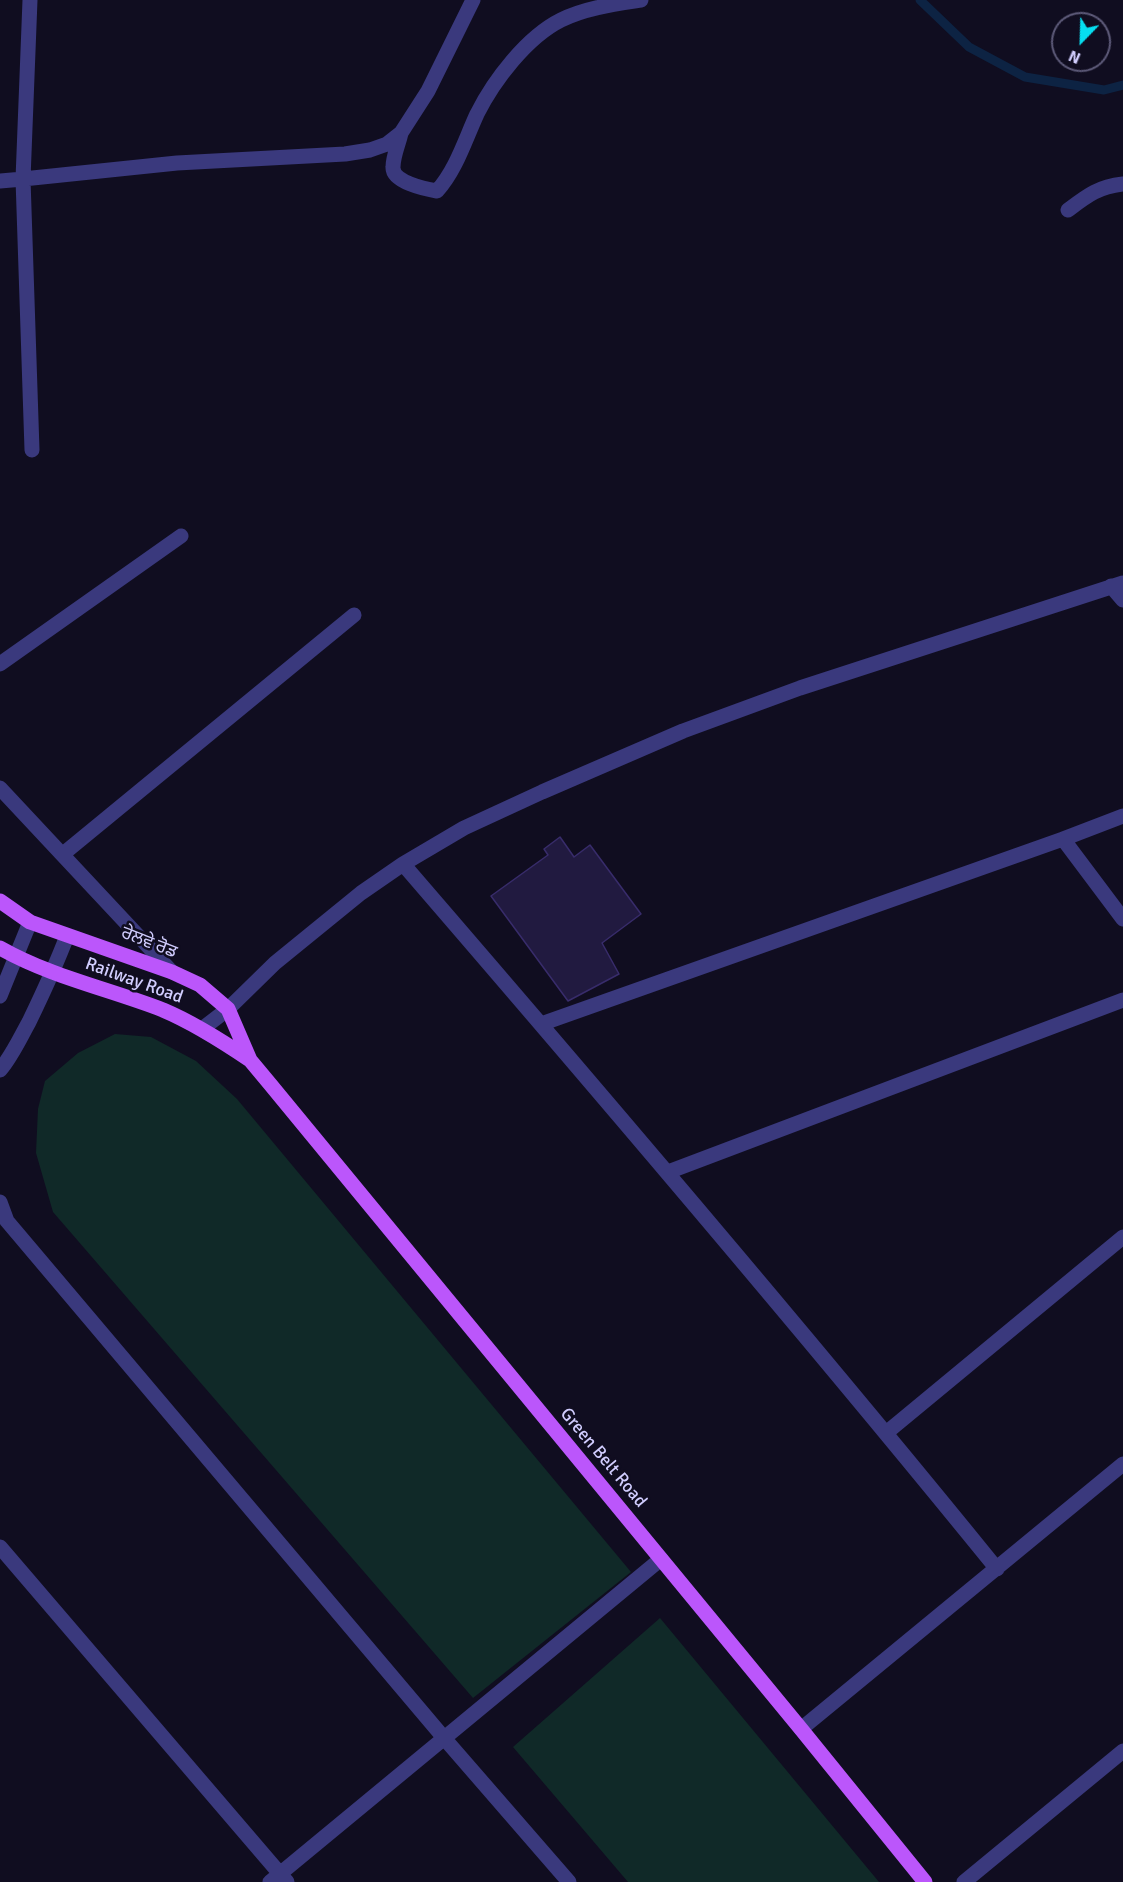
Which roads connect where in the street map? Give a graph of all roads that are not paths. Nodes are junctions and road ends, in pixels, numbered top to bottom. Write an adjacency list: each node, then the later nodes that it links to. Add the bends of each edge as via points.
1 (30, 0): 5 (street)
2 (473, 0): 4 (street, via 428,91)
3 (641, 0): 4 (street, via 561,20 522,52 484,100 437,191 395,176 392,168)
4 (401, 133): 5 (street, via 387,144 345,154 177,164)
5 (23, 179): 6 (street); 9 (street)
6 (0, 181)
7 (1123, 184): 8 (street, via 1094,191)
8 (1068, 210)
9 (32, 450)
10 (181, 536): 14 (street)
11 (1117, 585): 12 (street); 19 (street, via 800,688 683,731 464,828)
12 (1123, 600)
13 (354, 615): 18 (street)
14 (0, 664)
15 (0, 788): 18 (street)
16 (1123, 816): 17 (street)
17 (1063, 839): 21 (street); 31 (street)
18 (63, 855): 26 (street)
19 (403, 864): 30 (street, via 275,963); 31 (street)
20 (0, 901): 22 (main road, ਰੇਲਵੇ ਰੋਡ)
21 (1123, 919)
22 (30, 922): 23 (main road, ਰੇਲਵੇ ਰੋਡ); 25 (street)
23 (67, 936): 26 (main road, ਰੇਲਵੇ ਰੋਡ); 27 (street)
24 (0, 948): 25 (main road, Railway Road)
25 (16, 957): 27 (main road, Railway Road); 28 (street)
26 (172, 972): 30 (main road, ਰੇਲਵੇ ਰੋਡ, via 200,985)
27 (53, 973): 32 (main road, Railway Road, via 163,1011); 34 (street)
28 (0, 996)
29 (1123, 1000): 35 (street)
30 (228, 1009): 32 (street); 33 (main road, ਰੇਲਵੇ ਰੋਡ)
31 (541, 1024): 35 (street)
32 (202, 1029): 33 (main road, Railway Road)
33 (250, 1060): 41 (main road, Green Belt Road)
34 (0, 1070)
35 (668, 1172): 38 (street)
36 (0, 1202): 44 (street, via 7,1221)
37 (1123, 1237): 38 (street)
38 (886, 1433): 42 (street)
39 (1123, 1464): 42 (street)
40 (0, 1547): 46 (street)
41 (661, 1559): 43 (main road, Green Belt Road); 44 (street)
42 (997, 1569): 43 (street)
43 (801, 1729): 48 (main road, Green Belt Road)
44 (444, 1738): 46 (street); 47 (street)
45 (1123, 1751): 49 (street)
46 (279, 1879)
47 (569, 1882)
48 (925, 1882)
49 (964, 1882)

